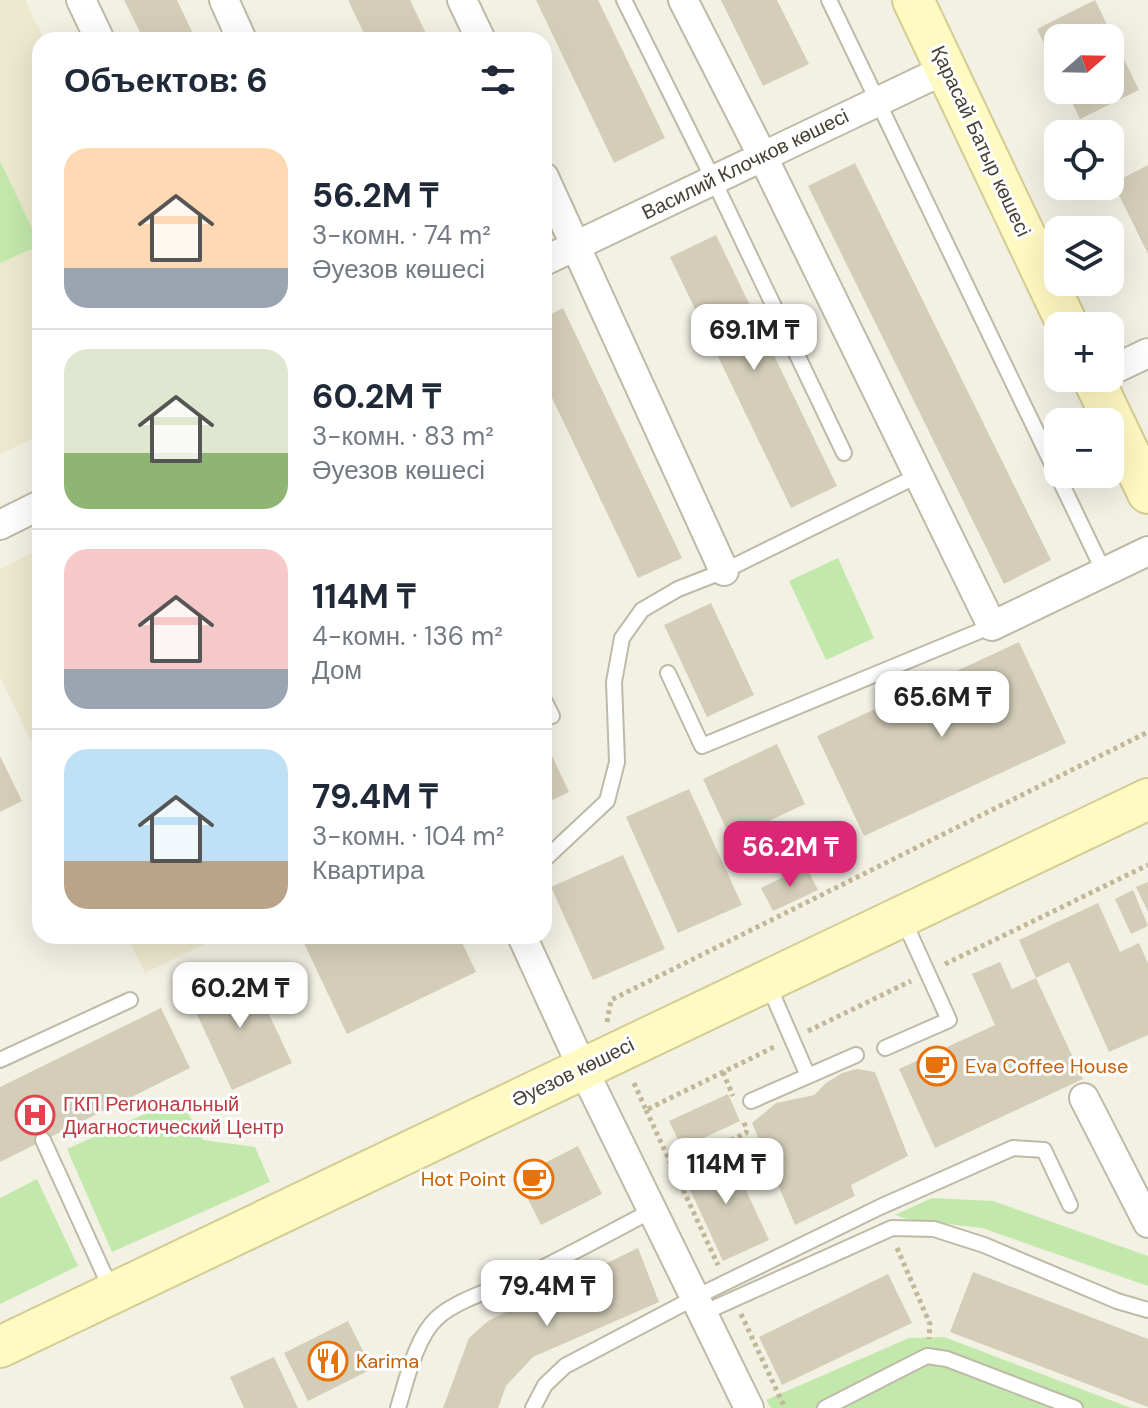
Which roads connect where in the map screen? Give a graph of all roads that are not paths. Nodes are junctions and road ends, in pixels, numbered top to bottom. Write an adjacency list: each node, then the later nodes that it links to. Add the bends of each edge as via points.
1 (81, 0): 8 (street)
2 (224, 0): 9 (street)
3 (462, 0): 10 (street)
4 (624, 0): 14 (lane)
5 (683, 0): 13 (street)
6 (829, 0): 12 (lane)
7 (913, 0): 11 (main road, Қарасай Батыр көшесі)
8 (96, 32)
9 (238, 32)
10 (477, 32)
11 (946, 69): 12 (street, Василий Клочков көшесі); 18 (main road, Қарасай Батыр көшесі)
12 (878, 101): 13 (street, Василий Клочков көшесі); 29 (lane)
13 (762, 155): 14 (street, Василий Клочков көшесі); 23 (street)
14 (713, 179): 16 (street, Василий Клочков көшесі); 22 (lane)
15 (552, 195): 16 (street)
16 (575, 245): 17 (street, Василий Клочков көшесі); 28 (street)
17 (552, 257)
18 (1061, 312)
19 (1148, 353): 20 (street)
20 (1124, 365)
21 (1104, 392): 24 (main road)
22 (844, 453)
23 (917, 476): 28 (lane); 30 (street)
24 (1148, 493)
25 (32, 509): 26 (street)
26 (0, 525)
27 (1148, 551): 29 (street)
28 (724, 571): 33 (lane, via 642,610 622,638 614,682 617,762 607,801)
29 (1104, 572): 30 (street)
30 (992, 626): 31 (lane, via 702,746)
31 (668, 673)
32 (1148, 799): 34 (main road, Әуезов көшесі)
33 (552, 853)
34 (901, 915): 36 (main road, Әуезов көшесі); 38 (lane, via 949,1020)
35 (526, 944): 41 (street)
36 (766, 979): 41 (main road, Әуезов көшесі); 42 (lane)
37 (130, 1000): 40 (lane)
38 (885, 1048)
39 (856, 1055): 42 (lane)
40 (0, 1060)
41 (582, 1067): 47 (street); 49 (main road, Әуезов көшесі)
42 (808, 1076): 44 (lane)
43 (1084, 1098): 48 (street)
44 (751, 1101)
45 (43, 1140): 49 (lane)
46 (1070, 1205): 50 (lane, via 1044,1150 1013,1148 726,1282)
47 (653, 1210): 50 (street); 53 (lane, via 437,1318 409,1370)
48 (1148, 1223)
49 (113, 1294): 52 (main road, Әуезов көшесі)
50 (700, 1305): 51 (lane, via 735,1299 888,1229 934,1229); 54 (lane, via 565,1366 545,1385); 55 (street)
51 (1148, 1310)
52 (0, 1347)
53 (398, 1408)
54 (533, 1408)
55 (749, 1408)
56 (825, 1408): 57 (lane, via 927,1356)
57 (1075, 1408)

